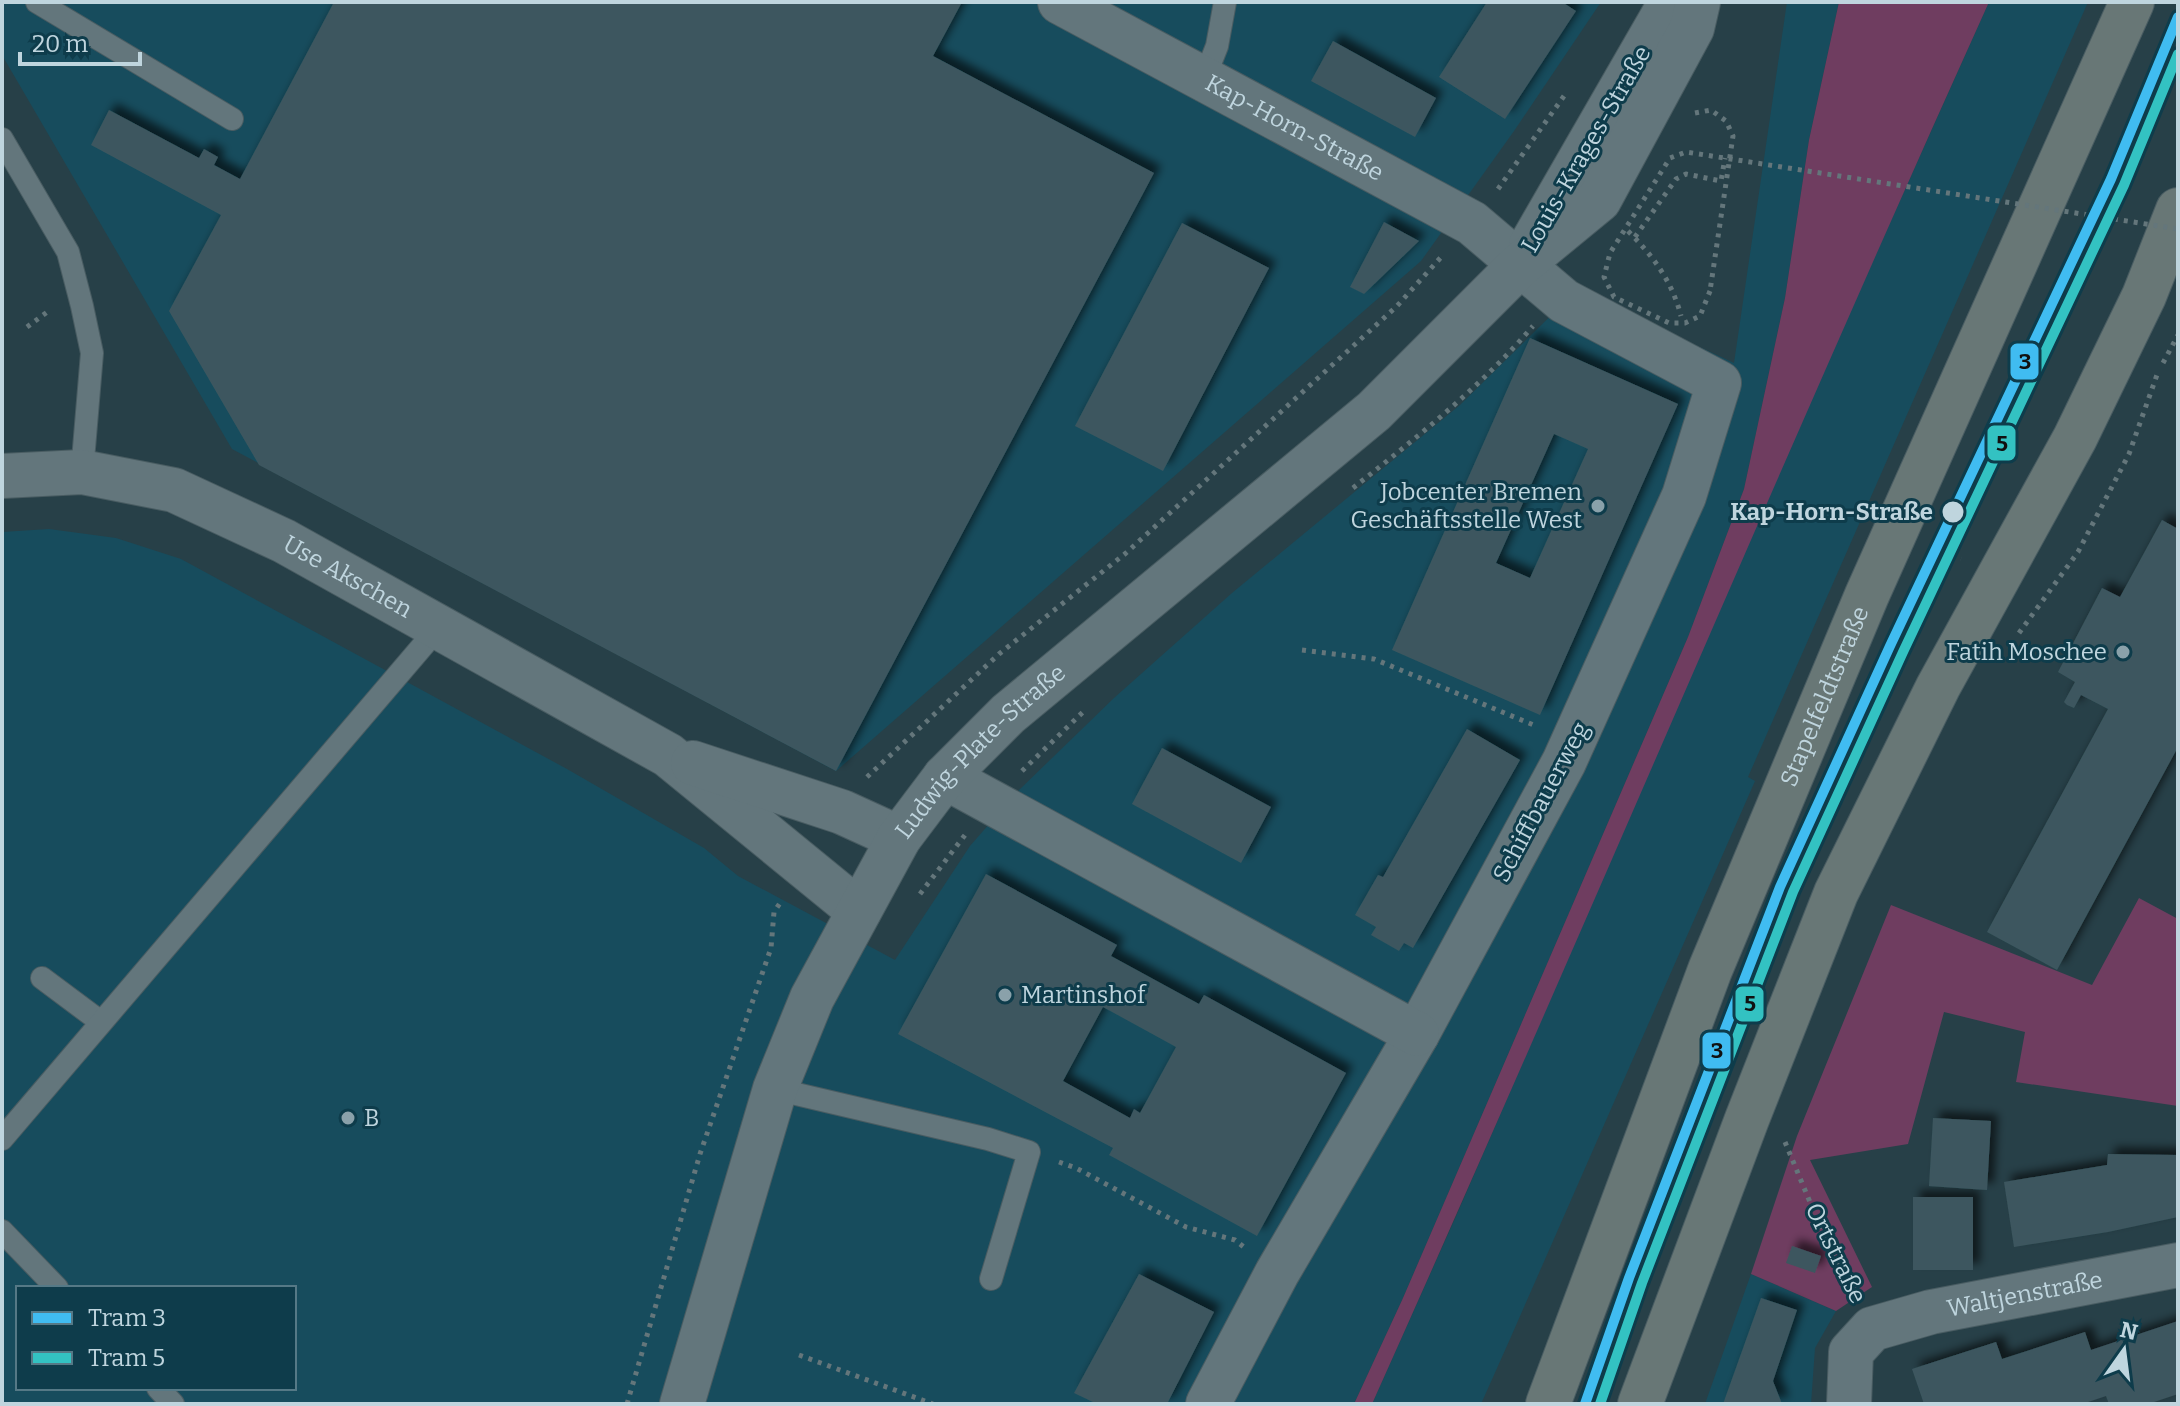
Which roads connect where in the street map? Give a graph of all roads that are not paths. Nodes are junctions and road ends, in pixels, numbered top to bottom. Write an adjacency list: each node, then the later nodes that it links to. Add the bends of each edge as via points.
1 (37, 2): 8 (lane)
2 (1060, 2): 7 (street, Kap-Horn-Straße)
3 (1225, 2): 7 (lane)
4 (1671, 2): 11 (street, Louis-Krages-Straße)
5 (1698, 2): 11 (street, Louis-Krages-Straße, via 1692,28 1599,200)
6 (2132, 2): 31 (main road, Stapelfeldtstraße, via 1867,595 1710,970)
7 (1204, 79): 11 (street, Kap-Horn-Straße, via 1472,223)
8 (232, 119)
9 (2, 139): 12 (lane, via 68,252 82,306 92,353)
10 (2178, 210): 32 (main road, via 2144,296 2075,438 1938,687 1836,893)
11 (1520, 265): 16 (street, Ludwig-Plate-Straße, via 1374,411 1008,714); 21 (street, Schiffbauerweg, via 1564,301 1719,383 1684,496 1575,742)
12 (82, 472): 13 (street, Use Akschen); 14 (street, Use Akschen, via 174,490 284,541)
13 (2, 476)
14 (438, 628): 15 (street, Use Akschen); 20 (lane)
15 (668, 755): 17 (street, Use Akschen, via 842,812); 18 (street, Use Akschen)
16 (945, 777): 17 (street, Ludwig-Plate-Straße); 21 (street)
17 (899, 838): 18 (street, Ludwig-Plate-Straße)
18 (859, 911): 22 (street, Ludwig-Plate-Straße, via 812,998)
19 (42, 978): 20 (lane)
20 (101, 1022): 23 (lane)
21 (1417, 1034): 30 (street, Schiffbauerweg, via 1277,1273)
22 (775, 1089): 26 (lane, via 1029,1152); 29 (street, Ludwig-Plate-Straße)
23 (2, 1139)
24 (2, 1231): 27 (lane)
25 (2178, 1265): 28 (street, Waltjenstraße, via 1931,1312)
26 (991, 1279)
27 (55, 1286)
28 (1872, 1329): 33 (street, Ortstraße, via 1851,1352)
29 (682, 1404)
30 (1208, 1404)
31 (1548, 1404)
32 (1640, 1404)
33 (1849, 1404)

